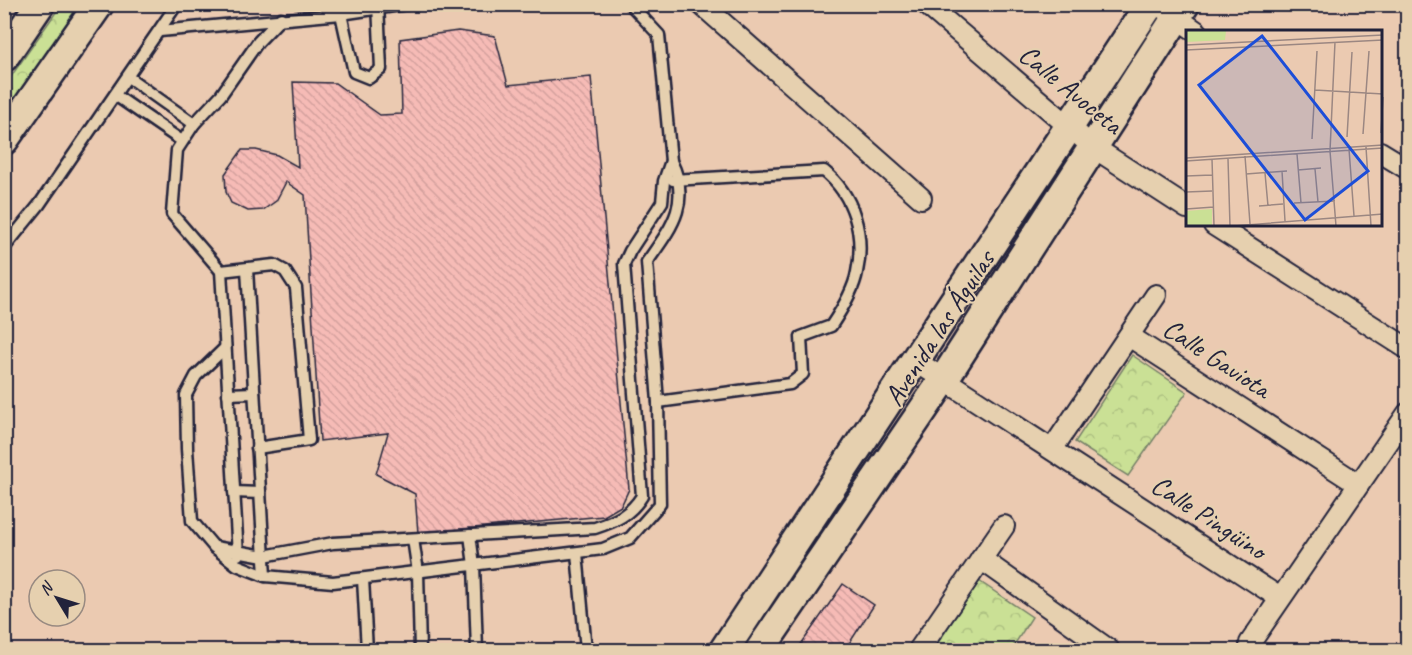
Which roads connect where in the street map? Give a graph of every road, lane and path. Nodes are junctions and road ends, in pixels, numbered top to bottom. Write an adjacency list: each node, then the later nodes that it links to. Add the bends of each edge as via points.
1 (40, 4): 14 (street)
2 (99, 4): 19 (street)
3 (177, 4): 13 (lane)
4 (407, 4): 9 (lane)
5 (630, 4): 23 (lane, via 658,35)
6 (701, 4): 27 (street)
7 (926, 4): 18 (street, Calle Avoceta)
8 (1150, 4): 18 (street, Avenida las Águilas)
9 (378, 6): 10 (lane); 10 (lane, via 381,69 369,78 354,72)
10 (341, 14): 12 (lane)
11 (1179, 15): 21 (street, Avenida las Águilas)
12 (281, 18): 13 (lane); 17 (lane)
13 (160, 31): 15 (lane)
14 (4, 57)
15 (128, 77): 16 (lane); 17 (lane)
16 (115, 95): 20 (lane); 30 (lane, via 39,205)
17 (194, 124): 20 (lane)
18 (1071, 128): 21 (street, Calle Avoceta); 37 (street, Avenida las Águilas)
19 (4, 140)
20 (182, 141): 32 (lane, via 177,150 172,214)
21 (1093, 147): 28 (street, Calle Avoceta); 38 (street, Avenida las Águilas)
22 (1382, 153): 24 (street)
23 (670, 161): 25 (lane); 26 (lane)
24 (1407, 169)
25 (680, 179): 26 (lane); 41 (lane, via 678,212 647,262); 41 (lane, via 824,171 837,181 858,218 857,272 831,326 801,337 802,374 798,379 790,384)
26 (664, 181): 49 (lane, via 662,202 624,264 642,496 618,520 595,528)
27 (921, 198)
28 (1186, 207)
29 (1216, 226): 36 (street)
30 (4, 248)
31 (247, 269): 32 (lane); 39 (lane); 43 (lane, via 274,265 285,271 296,288 309,440)
32 (221, 271): 35 (lane)
33 (1156, 295): 34 (street)
34 (1129, 336): 44 (street, Calle Gaviota); 45 (street, Calle Gaviota)
35 (225, 348): 40 (lane); 51 (lane, via 196,376 186,395 192,521)
36 (1407, 350)
37 (917, 362): 38 (street, Calle Pingüino); 67 (street, Avenida las Águilas)
38 (944, 379): 44 (street, Calle Pingüino); 68 (street, Avenida las Águilas)
39 (254, 393): 40 (lane); 43 (lane)
40 (228, 394): 46 (lane)
41 (658, 402): 53 (lane, via 660,504 630,538 603,549)
42 (1407, 413): 45 (street, Calle Pingüino)
43 (257, 447): 47 (lane)
44 (1053, 448): 61 (street, Calle Pingüino)
45 (1358, 484): 61 (street, Calle Pingüino)
46 (234, 492): 47 (lane); 52 (lane)
47 (260, 493): 54 (lane)
48 (1004, 526): 55 (street)
49 (470, 535): 50 (lane); 57 (lane)
50 (413, 538): 54 (lane, via 333,543); 58 (lane)
51 (214, 547): 52 (lane); 56 (lane)
52 (239, 551): 54 (lane); 56 (lane)
53 (577, 553): 57 (lane); 66 (lane)
54 (264, 556): 59 (lane)
55 (981, 559): 69 (street); 70 (street)
56 (237, 565): 59 (lane)
57 (474, 565): 58 (lane); 65 (lane)
58 (418, 572): 60 (lane); 64 (lane)
59 (265, 576): 60 (lane, via 333,582)
60 (363, 579): 63 (lane)
61 (1280, 598): 62 (street)
62 (1250, 643)
63 (367, 651)
64 (420, 651)
65 (477, 651)
66 (586, 651)
67 (724, 651)
68 (760, 651)
69 (919, 651)
70 (1109, 651)

